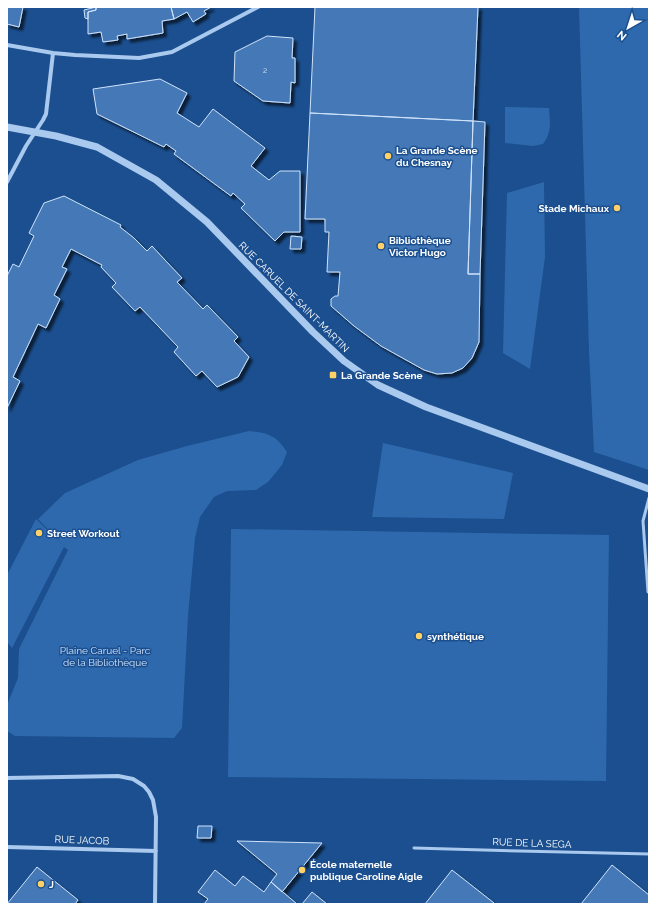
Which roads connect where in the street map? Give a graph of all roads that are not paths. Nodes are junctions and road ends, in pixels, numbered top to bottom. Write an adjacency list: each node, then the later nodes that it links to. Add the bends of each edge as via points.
1 (258, 7): 3 (street, via 172,52 139,58)
2 (7, 45): 3 (street)
3 (53, 53): 5 (street, via 46,114)
4 (7, 127): 5 (street, RUE CARUEL DE SAINT-MARTIN)
5 (36, 132): 6 (street); 7 (street, RUE CARUEL DE SAINT-MARTIN, via 97,147 156,180 207,222 334,351 378,385 426,408)
6 (7, 182)
7 (649, 489)
8 (649, 498): 9 (lane, via 643,521)
9 (648, 592)
10 (7, 778): 13 (street, via 118,776 133,779 144,786 153,800)
11 (7, 847): 13 (street, RUE JACOB)
12 (414, 848): 14 (lane, RUE DE LA SEGA)
13 (156, 851): 15 (street)
14 (649, 854)
15 (155, 904)

